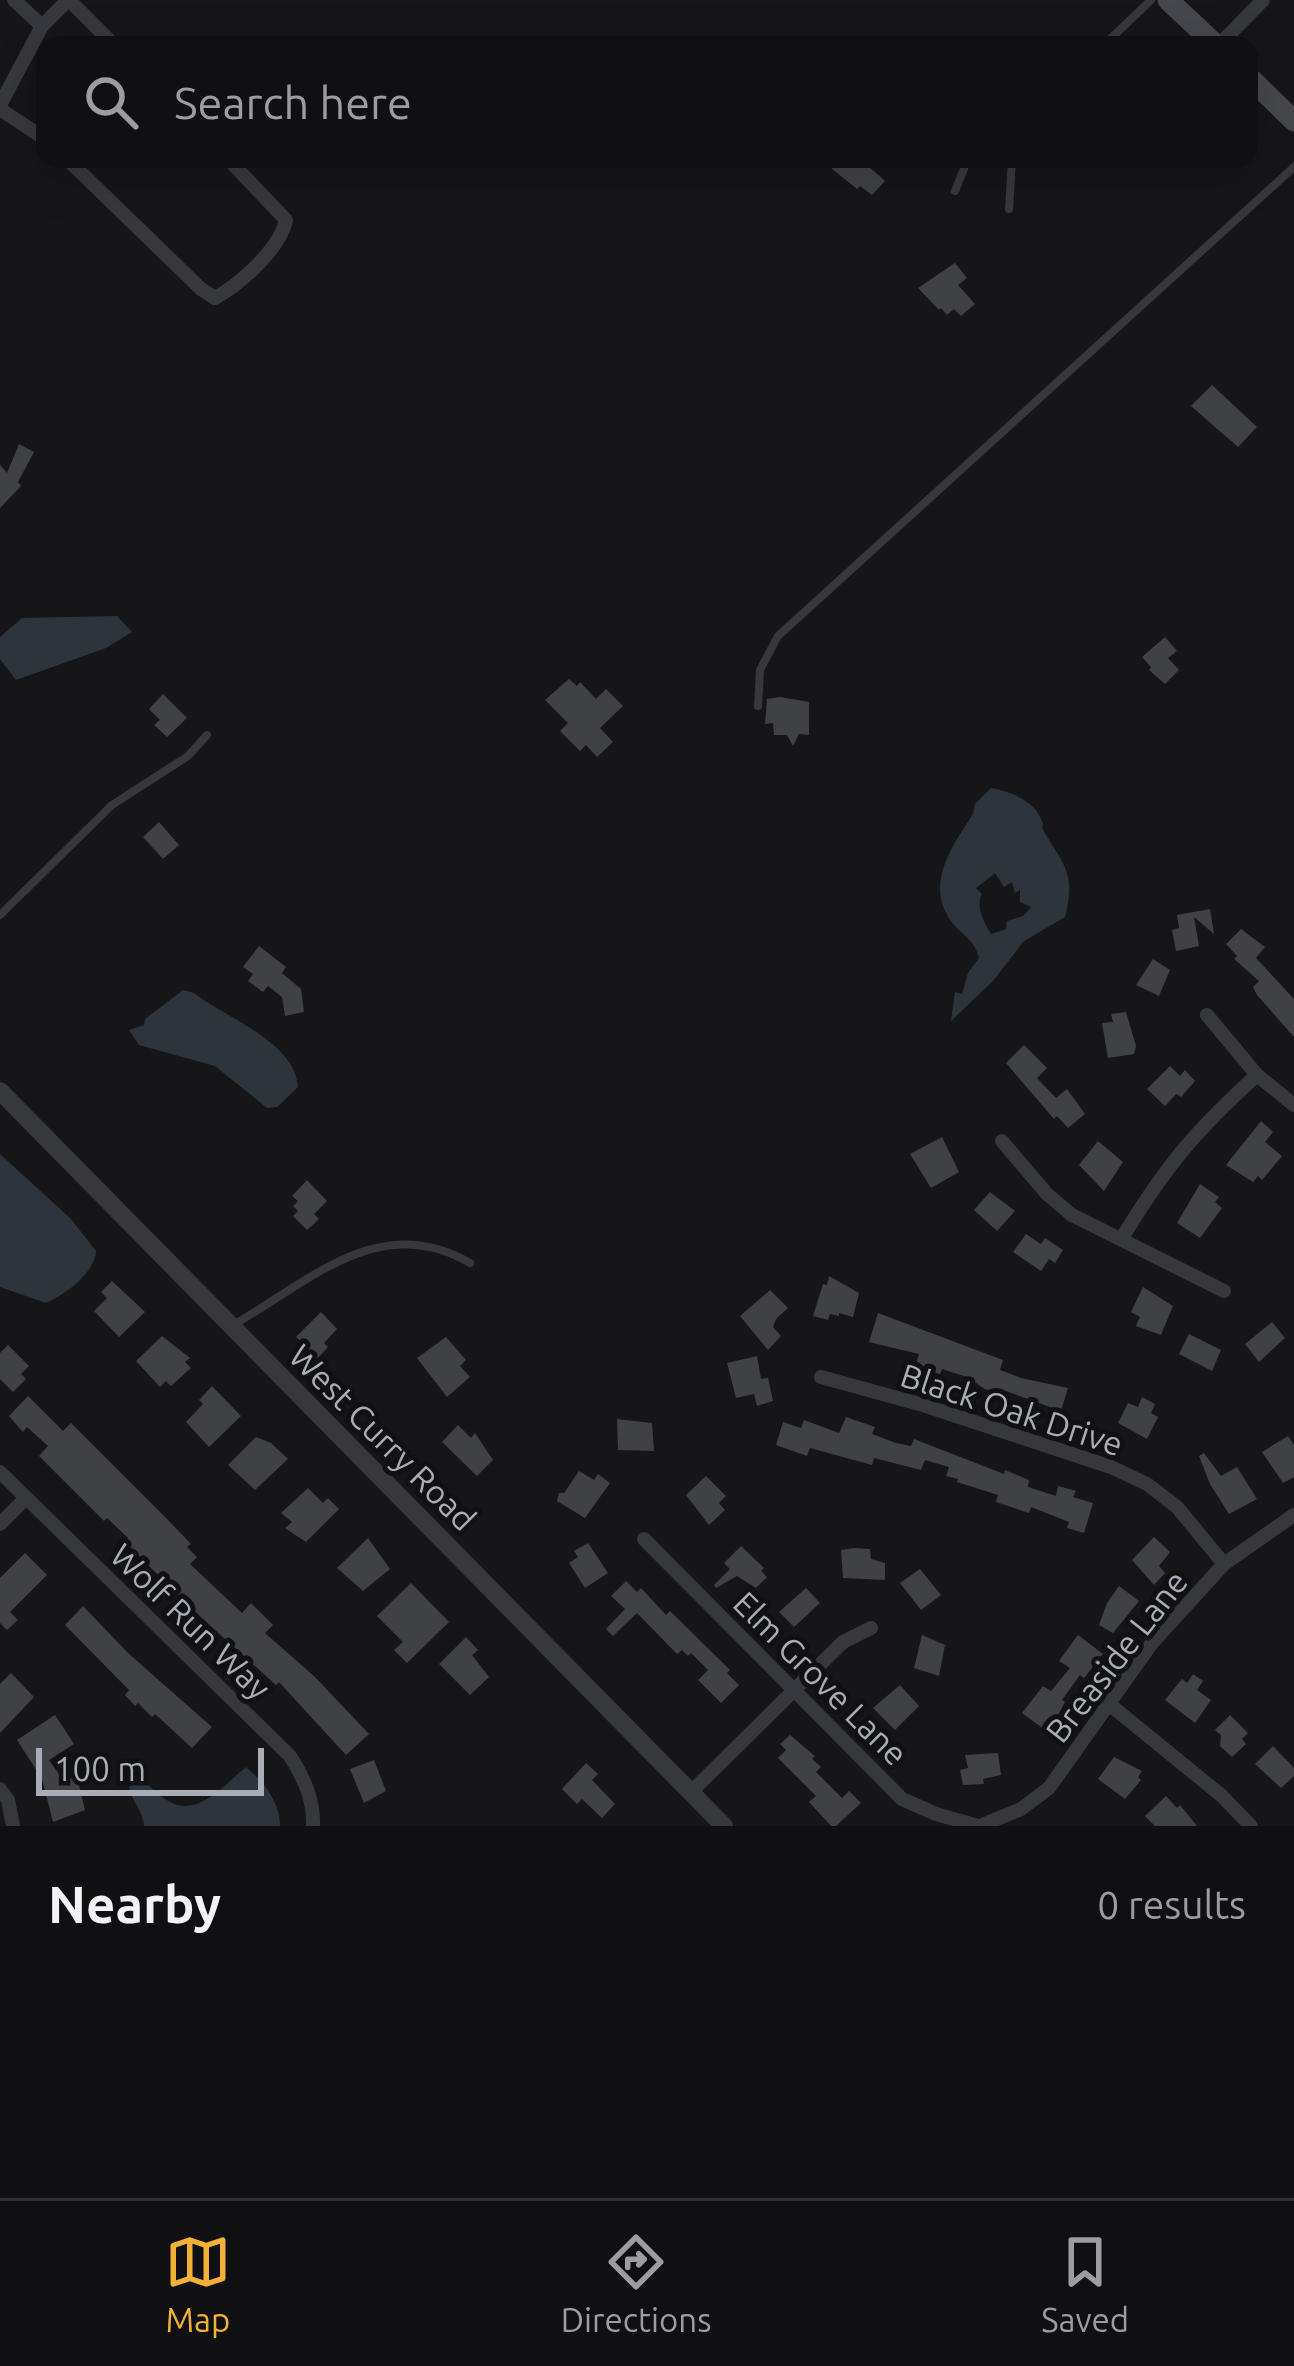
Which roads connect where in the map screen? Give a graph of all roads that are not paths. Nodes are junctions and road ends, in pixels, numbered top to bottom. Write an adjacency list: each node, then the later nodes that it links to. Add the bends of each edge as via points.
1 (14, 0): 6 (street)
2 (68, 0): 6 (street); 8 (street)
3 (1151, 0): 9 (lane)
4 (1168, 0): 10 (main road)
5 (1264, 0): 11 (street)
6 (42, 26): 7 (street)
7 (37, 36)
8 (105, 36)
9 (1114, 36)
10 (1207, 36)
11 (1226, 36)
12 (36, 38): 14 (street)
13 (1258, 86): 15 (main road)
14 (0, 107): 16 (street)
15 (1294, 121)
16 (36, 133)
17 (1294, 167): 24 (lane, via 778,636 760,670)
18 (77, 168): 19 (street, via 214,298 283,233 286,220)
19 (237, 168)
20 (965, 168): 22 (lane)
21 (1011, 168): 23 (lane)
22 (956, 191)
23 (1009, 208)
24 (758, 706)
25 (207, 735): 26 (lane, via 112,805)
26 (0, 914)
27 (1207, 1015): 28 (street)
28 (1257, 1075): 30 (street); 32 (street, via 1161,1173)
29 (0, 1091): 35 (street, West Curry Road)
30 (1294, 1105)
31 (1003, 1141): 32 (street, via 1047,1194)
32 (1122, 1238): 34 (street)
33 (470, 1263): 35 (lane, via 426,1243 377,1247 330,1263)
34 (1224, 1291)
35 (232, 1326): 47 (street, West Curry Road)
36 (821, 1377): 42 (street, Black Oak Drive, via 1111,1467 1177,1507)
37 (0, 1472): 38 (street, Wolf Run Way)
38 (26, 1498): 40 (street); 49 (street, Wolf Run Way, via 290,1756)
39 (1294, 1514): 42 (street, Breaside Lane)
40 (0, 1524)
41 (644, 1539): 44 (street, Elm Grove Lane)
42 (1224, 1564): 45 (street, Breaside Lane)
43 (871, 1628): 44 (street)
44 (794, 1687): 47 (street); 51 (street, Elm Grove Lane, via 902,1799)
45 (1109, 1704): 51 (street, Breaside Lane, via 1049,1788); 52 (street)
46 (0, 1790): 48 (street)
47 (691, 1792): 50 (street, West Curry Road)
48 (13, 1826)
49 (314, 1826)
50 (724, 1826)
51 (979, 1826)
52 (1251, 1826)

